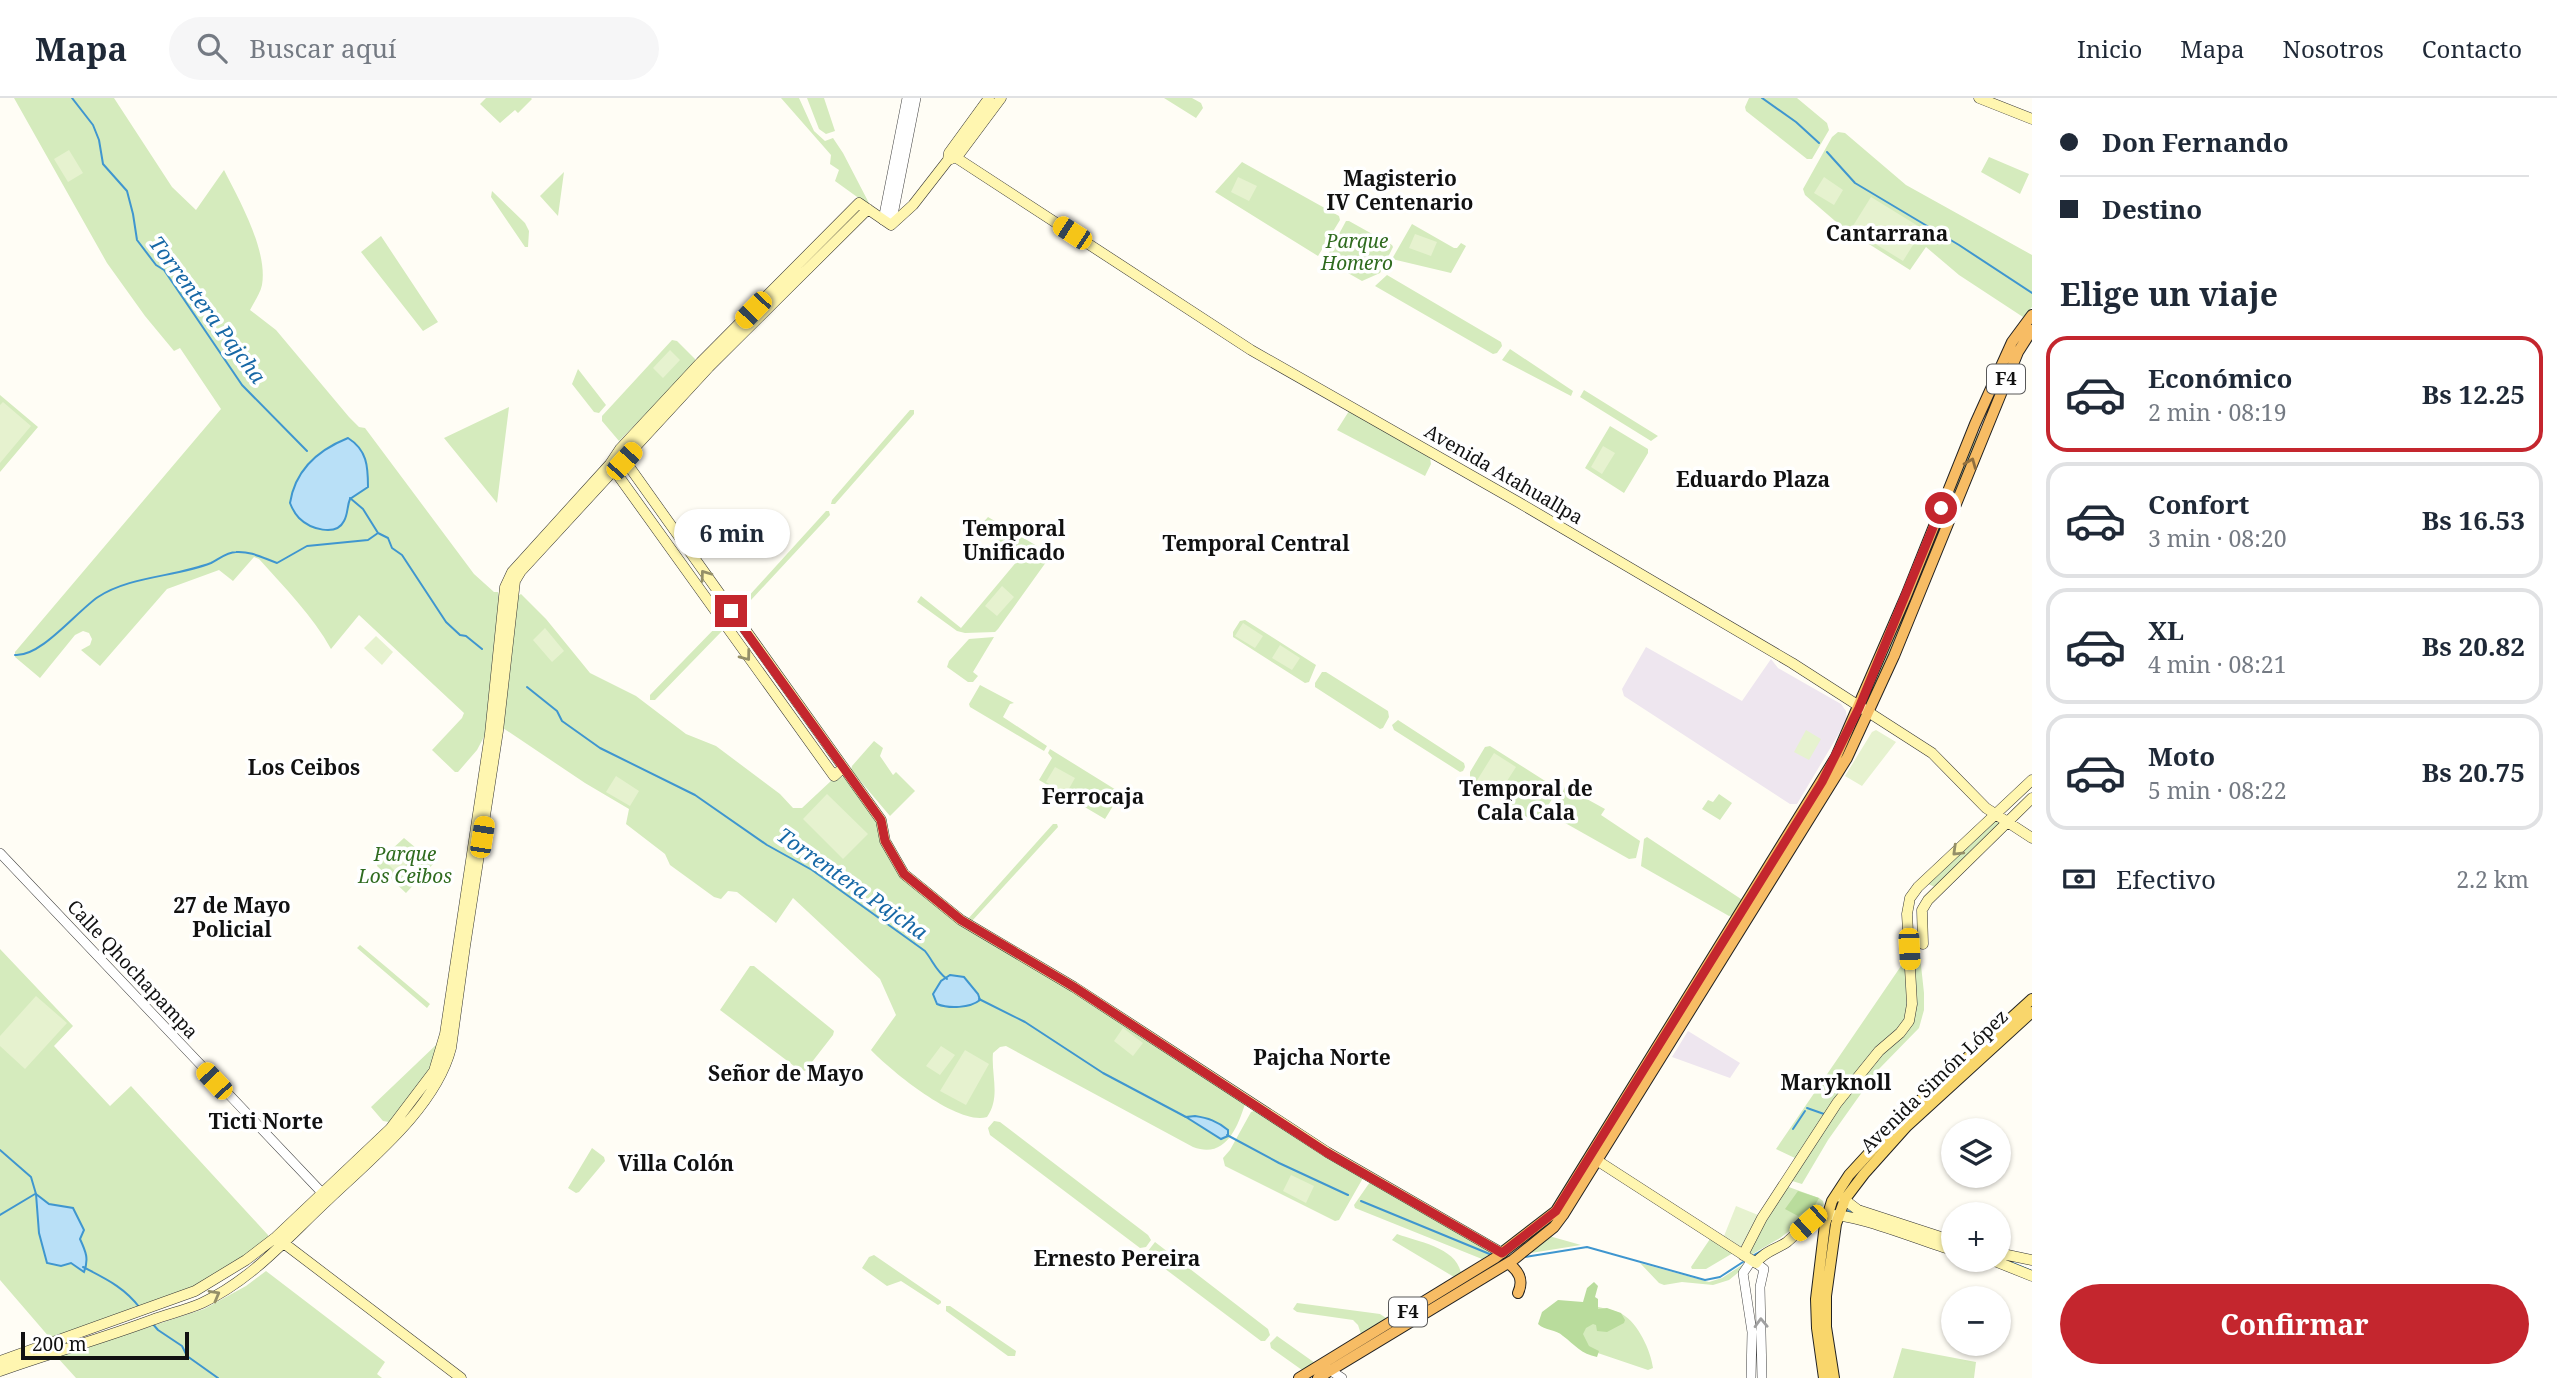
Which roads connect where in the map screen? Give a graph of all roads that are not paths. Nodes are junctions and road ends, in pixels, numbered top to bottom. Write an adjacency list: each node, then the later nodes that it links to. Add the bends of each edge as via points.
1 (907, 98): 9 (street)
2 (916, 98): 9 (street)
3 (989, 98): 7 (main road)
4 (1002, 98): 7 (main road)
5 (1979, 98): 6 (main road)
6 (2032, 119)
7 (950, 157): 9 (main road, via 913,205); 15 (main road, Avenida Atahuallpa, via 1247,348 1673,593)
8 (863, 206): 9 (main road); 12 (main road, via 701,362); 13 (main road)
9 (887, 222)
10 (2032, 315): 15 (highway, F4, via 2012,342 1975,424)
11 (2032, 331): 15 (highway, F4, one-way to 11, via 1918,599 1989,418)
12 (621, 449): 13 (main road); 14 (main road)
13 (624, 461): 14 (main road); 16 (main road, one-way to 13)
14 (612, 468): 16 (main road, one-way to 16, via 834,776); 28 (main road, via 515,581 439,1058 426,1083 390,1129)
15 (1863, 710): 19 (main road, Avenida Atahuallpa, via 1932,753); 26 (highway, F4, via 1840,769)
16 (843, 768): 34 (main road, via 881,820 885,841 904,874 938,902 1326,1152)
17 (2032, 780): 19 (main road)
18 (2032, 798): 20 (main road)
19 (1994, 814): 20 (main road, Avenida Atahuallpa); 23 (main road, one-way to 23, via 1916,889 1908,905)
20 (2007, 822): 21 (main road, Avenida Atahuallpa); 23 (main road, via 1923,906 1923,944)
21 (2032, 838)
22 (0, 853): 28 (street, Calle Qhochapampa)
23 (1909, 936): 36 (main road, via 1909,1021 1837,1103 1762,1218)
24 (2032, 999): 27 (main road, Avenida Simón López, via 1903,1116 1849,1175)
25 (2032, 1012): 27 (main road, Avenida Simón López, via 1907,1126)
26 (1594, 1158): 34 (highway, F4, via 1550,1218); 34 (highway, F4, via 1558,1222); 36 (main road)
27 (1840, 1196): 29 (main road, Avenida Simón López); 30 (main road, via 1858,1210)
28 (325, 1197): 31 (main road)
29 (1833, 1215): 32 (main road); 36 (main road, via 1815,1219); 49 (main road, Avenida Simón López, via 1816,1307); 50 (main road, Avenida Simón López, via 1826,1327)
30 (1941, 1237)
31 (280, 1240): 40 (main road, via 195,1291); 42 (main road, one-way to 31, via 202,1303 261,1265); 44 (main road)
32 (1941, 1246)
33 (2011, 1256): 35 (main road)
34 (1507, 1257): 39 (highway, via 1520,1275); 41 (highway, F4); 43 (highway, F4, via 1347,1361)
35 (2032, 1260)
36 (1754, 1262): 47 (street, via 1743,1273 1751,1327); 48 (street, one-way to 36, via 1760,1287)
37 (2011, 1268): 38 (main road)
38 (2032, 1276)
39 (1518, 1293)
40 (0, 1361)
41 (1321, 1365): 43 (street); 45 (highway, F4)
42 (0, 1371)
43 (1338, 1377): 46 (highway, F4)
44 (461, 1378)
45 (1300, 1378)
46 (1318, 1378)
47 (1751, 1378)
48 (1762, 1378)
49 (1824, 1378)
50 (1834, 1378)

